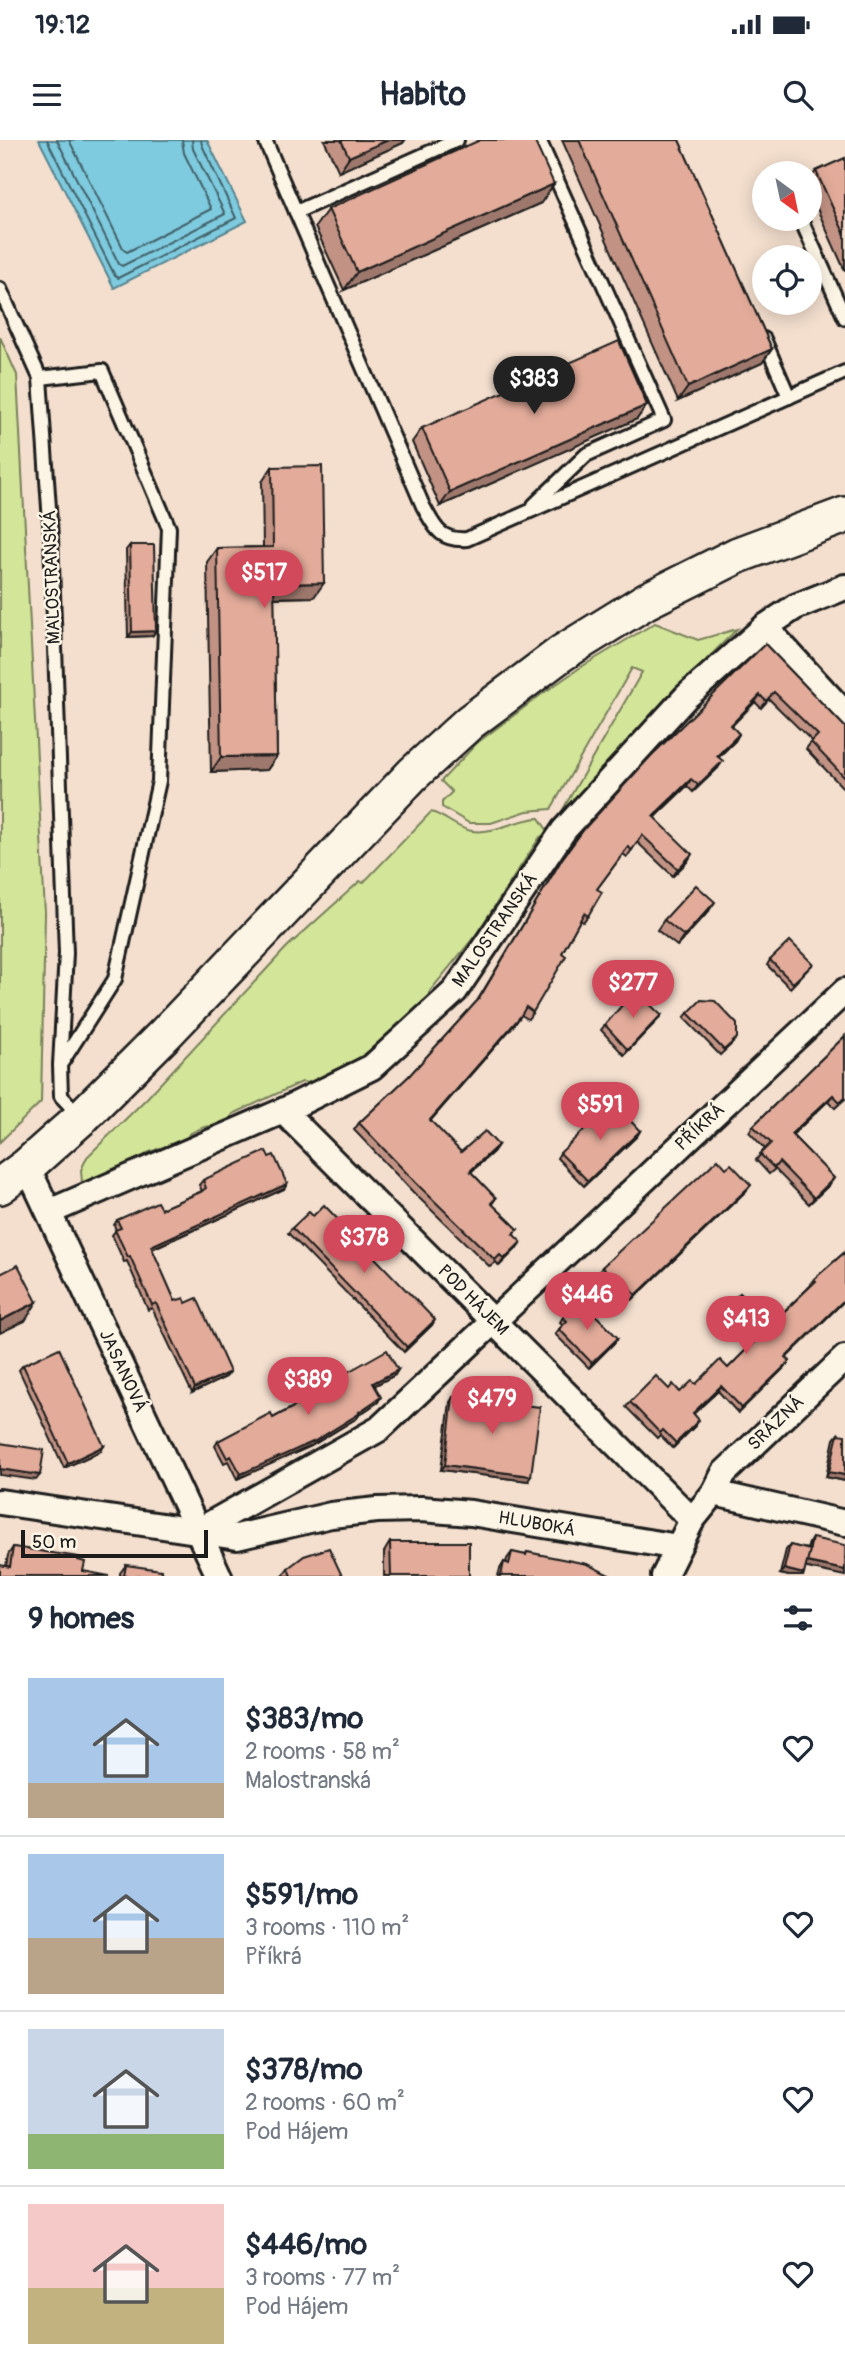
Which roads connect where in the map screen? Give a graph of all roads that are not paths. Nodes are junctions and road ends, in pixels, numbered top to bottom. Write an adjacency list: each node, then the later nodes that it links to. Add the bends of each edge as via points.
1 (265, 140): 4 (lane)
2 (457, 140): 4 (lane)
3 (539, 140): 12 (lane, via 664,419 586,455)
4 (296, 212): 12 (lane, via 434,525 444,536 467,539)
5 (806, 231): 7 (lane)
6 (0, 289): 10 (lane, MALOSTRANSKÁ)
7 (845, 318)
8 (757, 323): 11 (lane)
9 (845, 372): 11 (lane)
10 (40, 378): 18 (lane, MALOSTRANSKÁ, via 51,537 66,953); 18 (lane, via 102,371 169,528 159,781 115,979)
11 (789, 397): 12 (lane)
12 (526, 512)
13 (845, 515): 20 (main road, via 738,555 646,601 562,653 470,722 413,774)
14 (845, 587): 15 (street, MALOSTRANSKÁ, via 795,607)
15 (765, 627): 16 (street); 19 (street, MALOSTRANSKÁ, via 686,697 564,830 455,990 372,1067)
16 (845, 714)
17 (845, 991): 23 (street, PŘÍKRÁ)
18 (60, 1065): 20 (lane, MALOSTRANSKÁ, via 61,1096)
19 (283, 1111): 22 (street, MALOSTRANSKÁ); 23 (street, POD HÁJEM)
20 (81, 1118): 21 (main road)
21 (14, 1176): 22 (street, JASANOVÁ)
22 (49, 1212): 29 (street, JASANOVÁ)
23 (495, 1321): 27 (street, POD HÁJEM); 29 (street, via 379,1429)
24 (845, 1358): 25 (street, SRÁZNÁ, via 724,1473)
25 (714, 1493): 27 (street); 28 (street)
26 (0, 1502): 29 (street, HLUBOKÁ)
27 (692, 1520): 30 (street)
28 (845, 1523)
29 (198, 1531): 30 (street, HLUBOKÁ, via 237,1537 331,1516 421,1509); 31 (street, JASANOVÁ)
30 (678, 1547): 32 (street)
31 (219, 1576)
32 (664, 1576)

